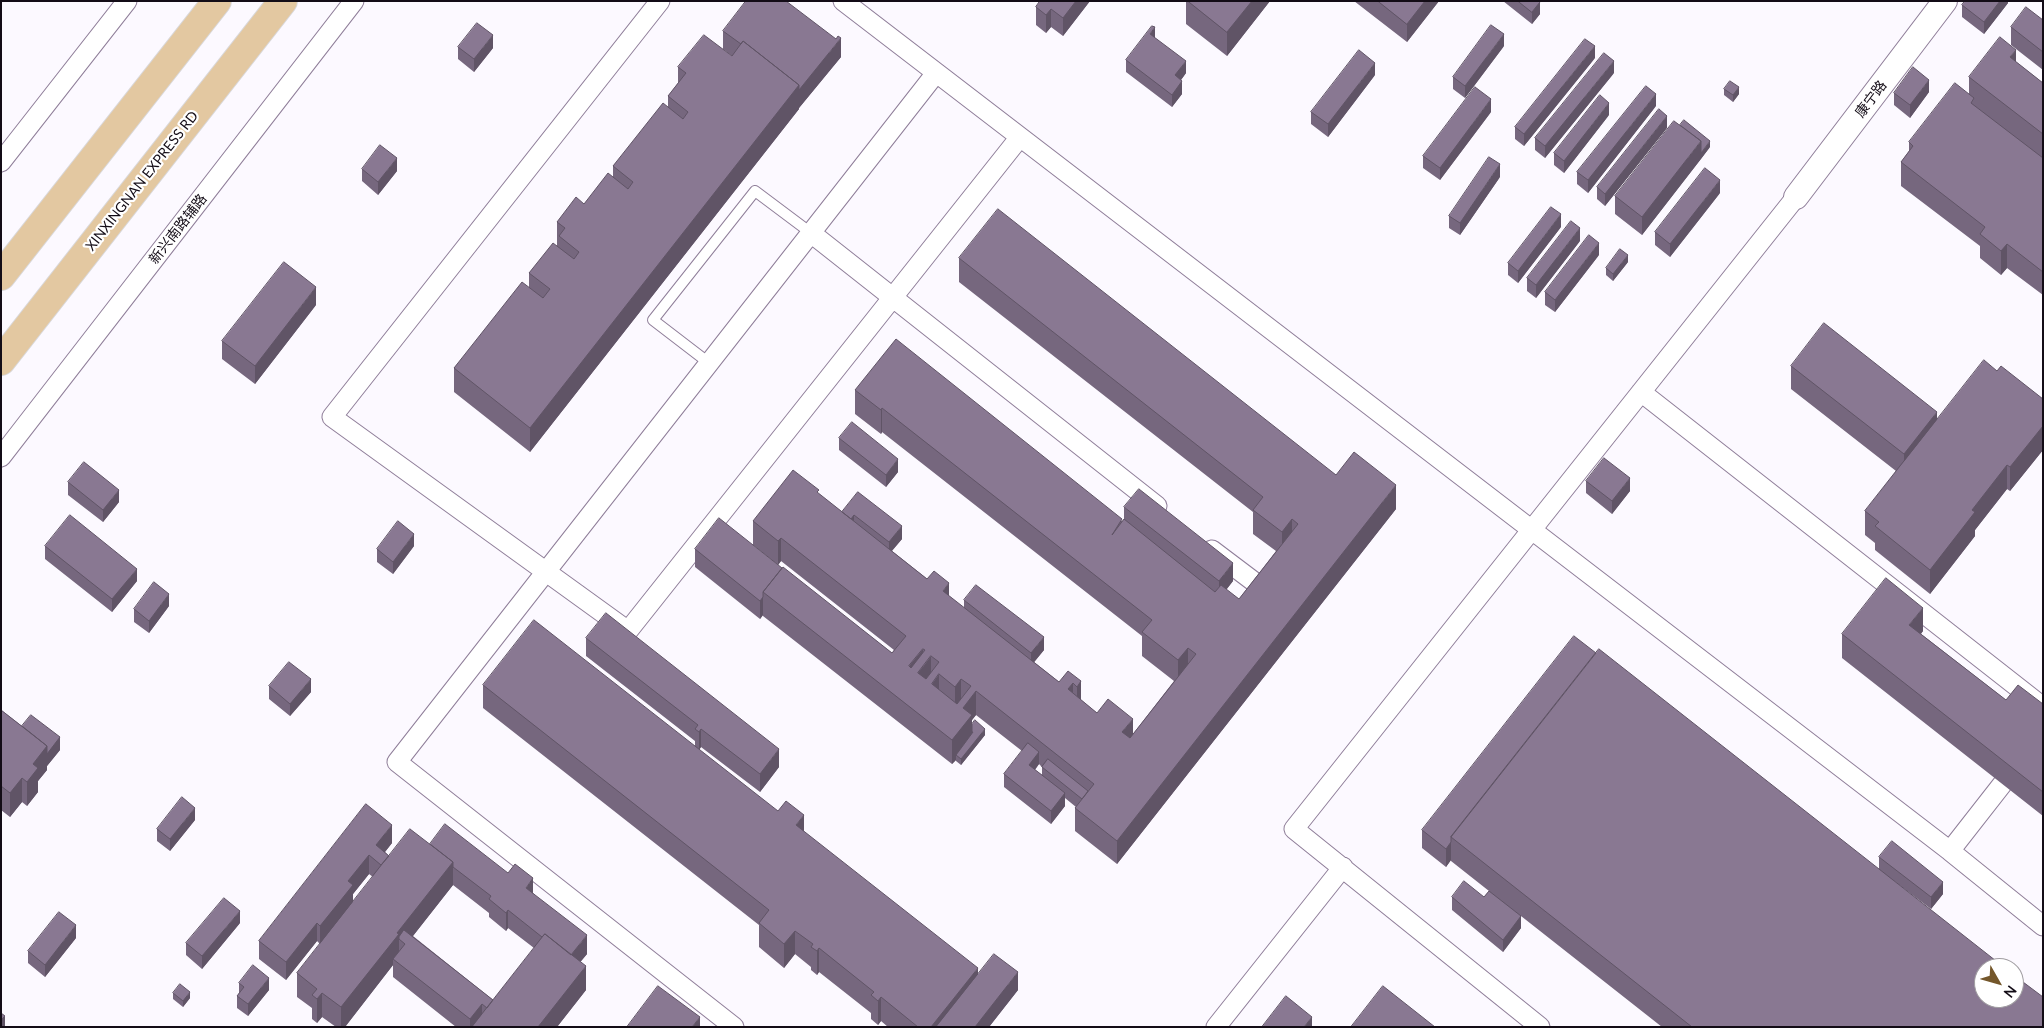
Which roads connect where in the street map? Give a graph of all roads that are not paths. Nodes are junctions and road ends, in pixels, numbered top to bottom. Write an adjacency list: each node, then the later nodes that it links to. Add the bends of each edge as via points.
1 (127, 1): 10 (street)
2 (217, 1): 13 (main road)
3 (283, 1): 15 (main road, XINXINGNAN EXPRESS RD)
4 (354, 1): 18 (street, 新兴南路辅路)
5 (660, 1): 22 (street, via 332,417)
6 (843, 1): 8 (street)
7 (1945, 1): 11 (street, 康宁路)
8 (936, 73): 9 (street); 12 (street)
9 (1020, 137): 14 (street); 20 (street)
10 (1, 162)
11 (1796, 196): 17 (street)
12 (811, 233): 14 (street); 16 (street); 16 (lane, via 755,190 653,320)
13 (1, 276)
14 (892, 298): 19 (street); 22 (street, via 628,631)
15 (1, 361)
16 (709, 364): 22 (street)
17 (1641, 392): 20 (street); 24 (street)
18 (1, 457)
19 (1171, 517)
20 (1531, 531): 26 (street); 27 (street, via 1294,829)
21 (1195, 536): 23 (street)
22 (546, 572): 29 (street, via 397,762)
23 (1257, 584)
24 (2043, 707)
25 (2043, 732): 26 (street)
26 (1950, 851): 28 (street)
27 (1343, 867): 30 (street); 31 (street)
28 (2043, 926)
29 (734, 1027)
30 (1216, 1027)
31 (1540, 1027)

